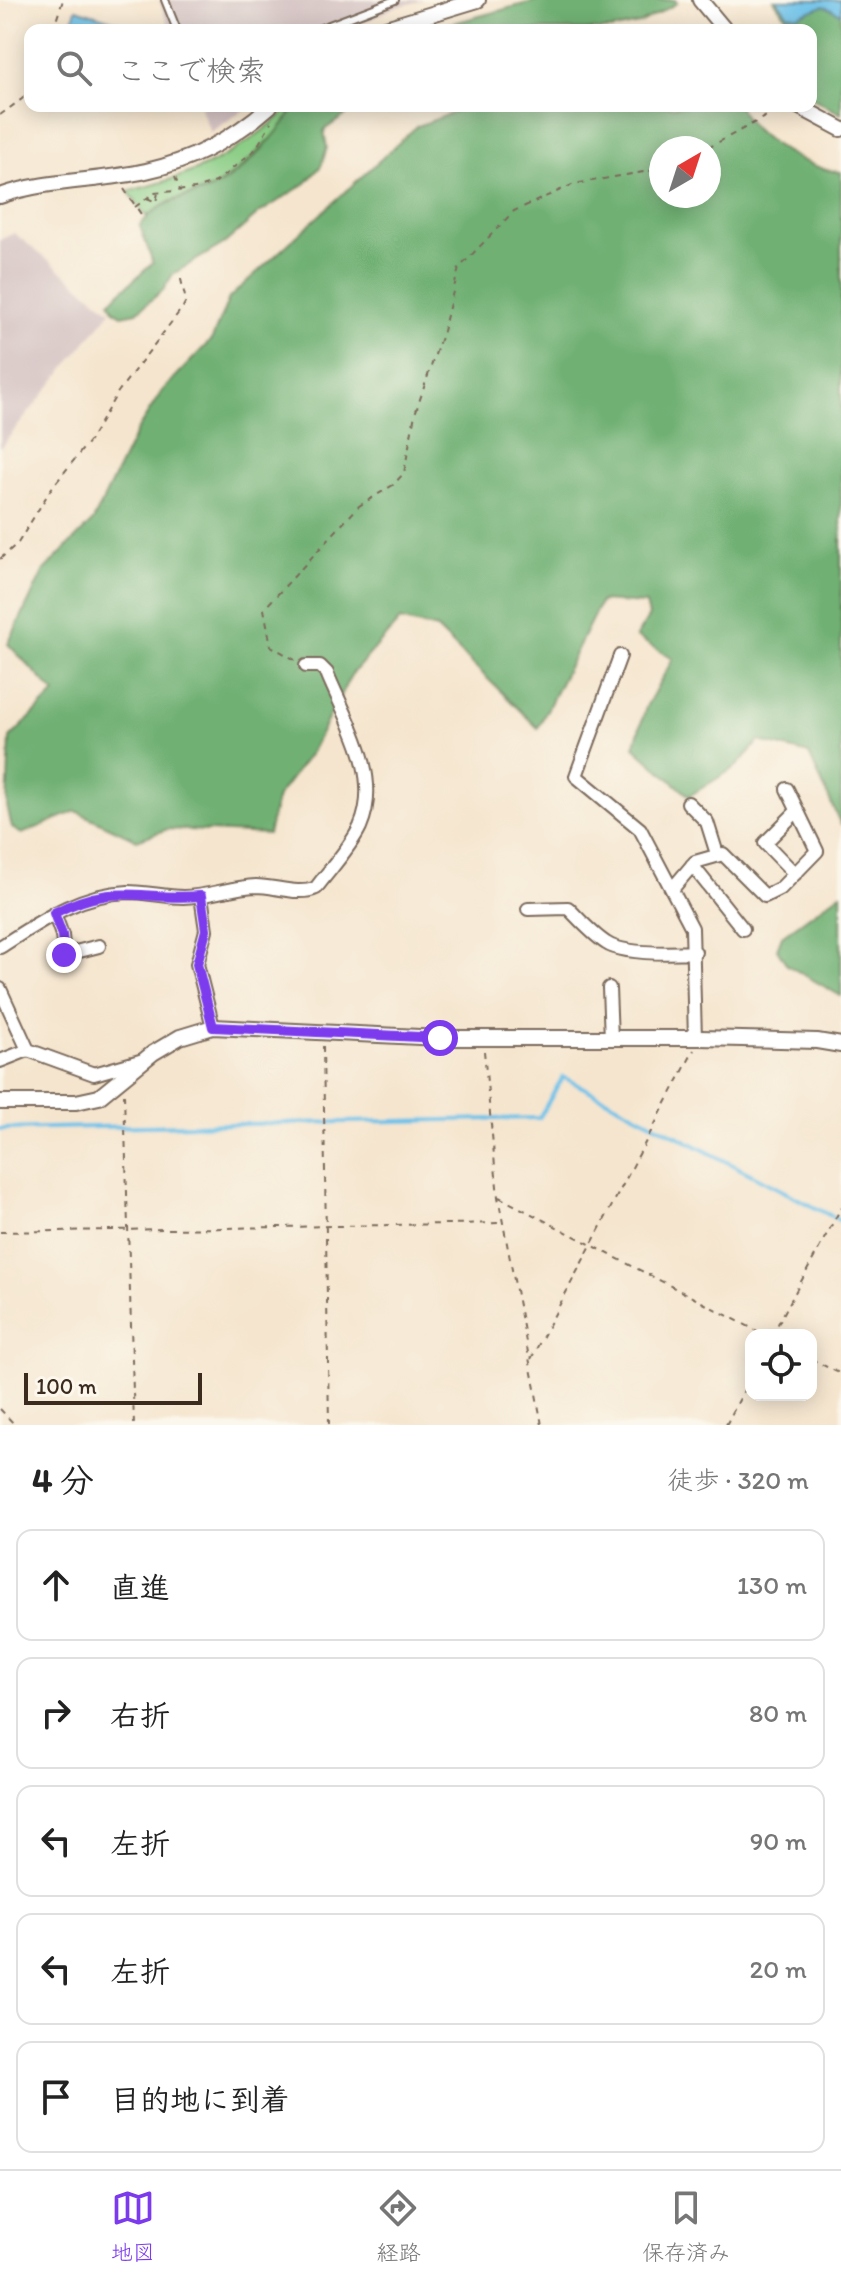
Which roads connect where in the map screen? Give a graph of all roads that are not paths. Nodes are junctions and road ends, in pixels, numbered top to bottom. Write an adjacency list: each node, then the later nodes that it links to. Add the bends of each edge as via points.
1 (165, 0): 5 (lane)
2 (395, 0): 6 (lane)
3 (478, 0): 7 (street)
4 (700, 0): 8 (street)
5 (175, 24)
6 (332, 24)
7 (399, 24)
8 (720, 24)
9 (809, 112): 11 (street)
10 (270, 113): 12 (street, via 191,158 144,172 53,183)
11 (841, 129)
12 (0, 196)
13 (620, 656): 21 (street, via 576,776 640,829)
14 (306, 666): 22 (street, via 320,666 327,673 367,771 369,790 359,829 310,891 231,887)
15 (787, 789): 17 (street)
16 (688, 803): 18 (street, via 707,822)
17 (797, 811): 20 (street, via 817,851); 20 (street, via 765,843)
18 (717, 854): 19 (street); 20 (street, via 729,857 765,896)
19 (692, 865): 21 (street); 25 (street)
20 (795, 874)
21 (673, 888): 28 (street, via 692,928)
22 (201, 896): 24 (street, via 106,893); 31 (street, via 206,930 197,964)
23 (528, 909): 28 (street, via 568,908 616,948)
24 (54, 913): 26 (street, via 64,955); 27 (street)
25 (743, 929)
26 (99, 946)
27 (0, 947)
28 (695, 952): 33 (street)
29 (609, 988): 32 (street)
30 (0, 989): 35 (street)
31 (213, 1027): 32 (street); 36 (street, via 180,1037)
32 (611, 1039): 33 (street)
33 (698, 1039): 34 (street)
34 (841, 1045)
35 (28, 1050): 36 (street, via 94,1074); 37 (street)
36 (146, 1058): 38 (street, via 99,1097)
37 (0, 1061)
38 (0, 1102)

